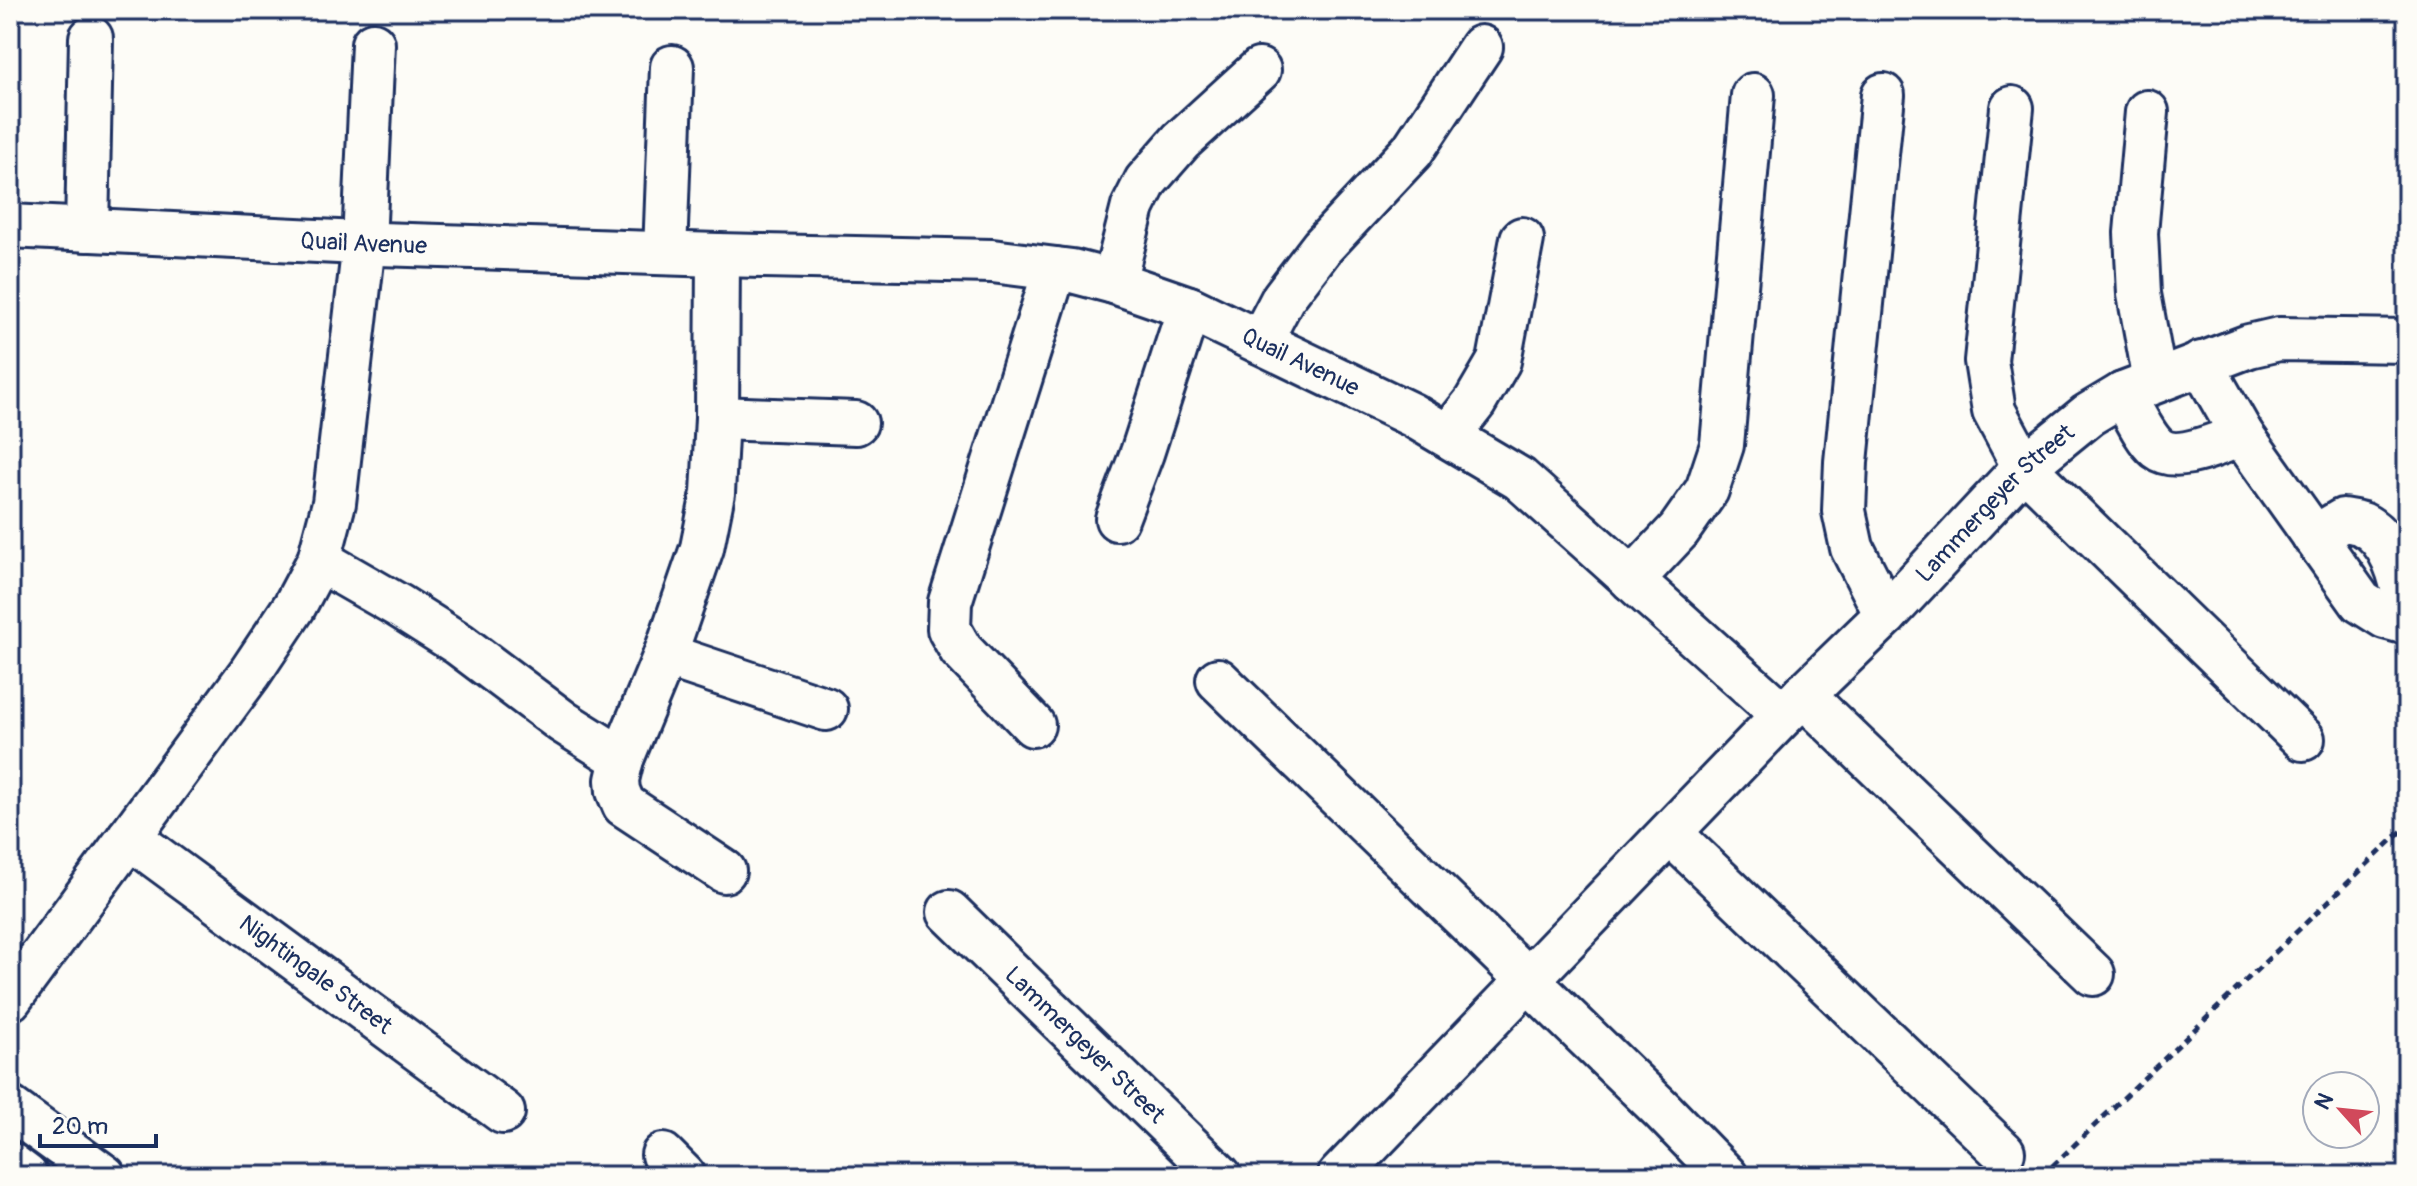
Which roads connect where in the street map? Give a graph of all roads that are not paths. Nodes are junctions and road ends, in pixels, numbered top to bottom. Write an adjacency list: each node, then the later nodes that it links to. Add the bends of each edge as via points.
1 (91, 38): 11 (street)
2 (373, 44): 13 (street)
3 (1481, 47): 19 (street, via 1412,151 1322,247 1283,298)
4 (672, 67): 14 (street)
5 (1259, 70): 16 (street, via 1181,141 1146,181 1133,207)
6 (1753, 95): 31 (street, via 1722,445 1707,490 1679,530)
7 (1883, 95): 32 (street, via 1844,511 1852,548)
8 (2012, 108): 27 (street, via 1986,361 1994,411)
9 (2147, 112): 21 (street, via 2136,233)
10 (10, 226): 11 (street, Quail Avenue)
11 (87, 230): 13 (street, Quail Avenue)
12 (1522, 239): 24 (street, via 1499,361)
13 (364, 243): 14 (street, Quail Avenue); 30 (street, via 334,503)
14 (687, 254): 15 (street, Quail Avenue, via 992,261); 22 (street); 26 (street, via 696,326)
15 (1055, 269): 16 (street, Quail Avenue); 39 (street, via 950,602 949,629 961,650)
16 (1114, 282): 17 (street, Quail Avenue)
17 (1189, 308): 19 (street, Quail Avenue); 28 (street)
18 (2407, 341): 20 (street, Lammergeyer Street, via 2279,339)
19 (1260, 342): 24 (street, Quail Avenue)
20 (2201, 363): 21 (street, Lammergeyer Street); 25 (street)
21 (2139, 388): 25 (street, via 2155,446 2166,454 2184,454); 27 (street, Lammergeyer Street, via 2088,415)
22 (717, 418): 23 (street); 35 (street, via 705,534)
23 (856, 423)
24 (1449, 435): 31 (street, Quail Avenue, via 1520,479)
25 (2242, 435): 29 (street)
26 (691, 455)
27 (2024, 467): 32 (street, Lammergeyer Street); 40 (street)
28 (1117, 519)
29 (2314, 537): 33 (street, via 2343,520 2362,524 2385,544); 34 (street, via 2361,602)
30 (319, 560): 41 (street, via 447,637); 43 (street, via 250,673)
31 (1632, 580): 37 (street, Quail Avenue)
32 (1886, 615): 37 (street, Lammergeyer Street)
33 (2407, 615)
34 (2407, 623)
35 (665, 655): 38 (street); 41 (street)
36 (1218, 680): 48 (street)
37 (1793, 705): 42 (street, Lammergeyer Street); 46 (street, Quail Avenue)
38 (826, 709)
39 (1033, 725)
40 (2303, 739)
41 (622, 759): 44 (street, via 617,780 624,805)
42 (1670, 833): 48 (street, Lammergeyer Street); 51 (street)
43 (129, 837): 47 (street); 50 (street, Nightingale Street)
44 (724, 871)
45 (949, 912): 55 (street, Lammergeyer Street)
46 (2093, 974)
47 (16, 980)
48 (1527, 981): 56 (street, Lammergeyer Street); 57 (street)
49 (10, 1108): 54 (street)
50 (503, 1112)
51 (2003, 1152)
52 (10, 1164): 53 (street)
53 (26, 1176)
54 (104, 1176)
55 (1220, 1176)
56 (1339, 1176)
57 (1726, 1176)

